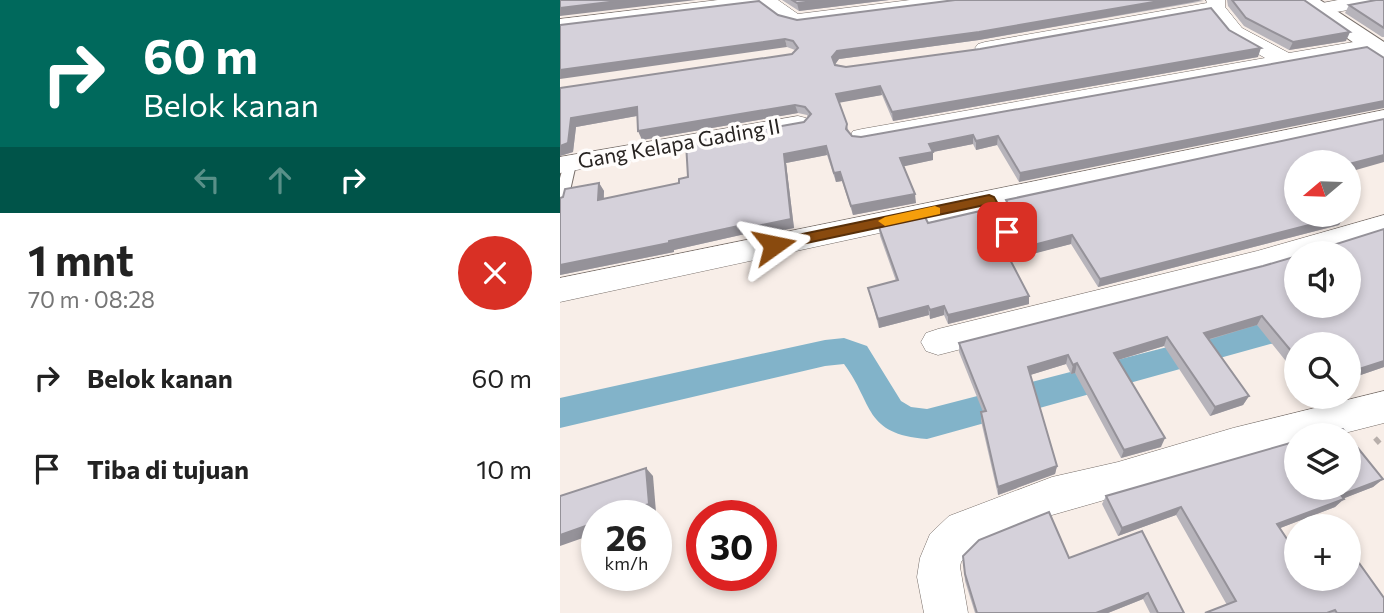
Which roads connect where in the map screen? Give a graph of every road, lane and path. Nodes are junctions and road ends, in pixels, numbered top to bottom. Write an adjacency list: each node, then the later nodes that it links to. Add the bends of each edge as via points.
1 (954, 0): 5 (street, via 798,20 791,20 764,0)
2 (1371, 0): 4 (street)
3 (1215, 3): 7 (street); 8 (street, via 1235,32)
4 (1312, 5): 6 (street)
5 (560, 25)
6 (1378, 49): 8 (street)
7 (966, 51)
8 (1285, 60): 11 (street)
9 (1384, 117): 13 (street)
10 (798, 123): 12 (street, Gang Kelapa Gading II)
11 (862, 136)
12 (565, 164): 14 (lane)
13 (989, 200): 16 (lane); 17 (street)
14 (560, 204)
15 (1384, 225): 18 (street, via 1257,262)
16 (1007, 232)
17 (560, 290)
18 (938, 342)
19 (1384, 407): 20 (street, via 1052,496 963,530 941,553 937,572)
20 (947, 613)

